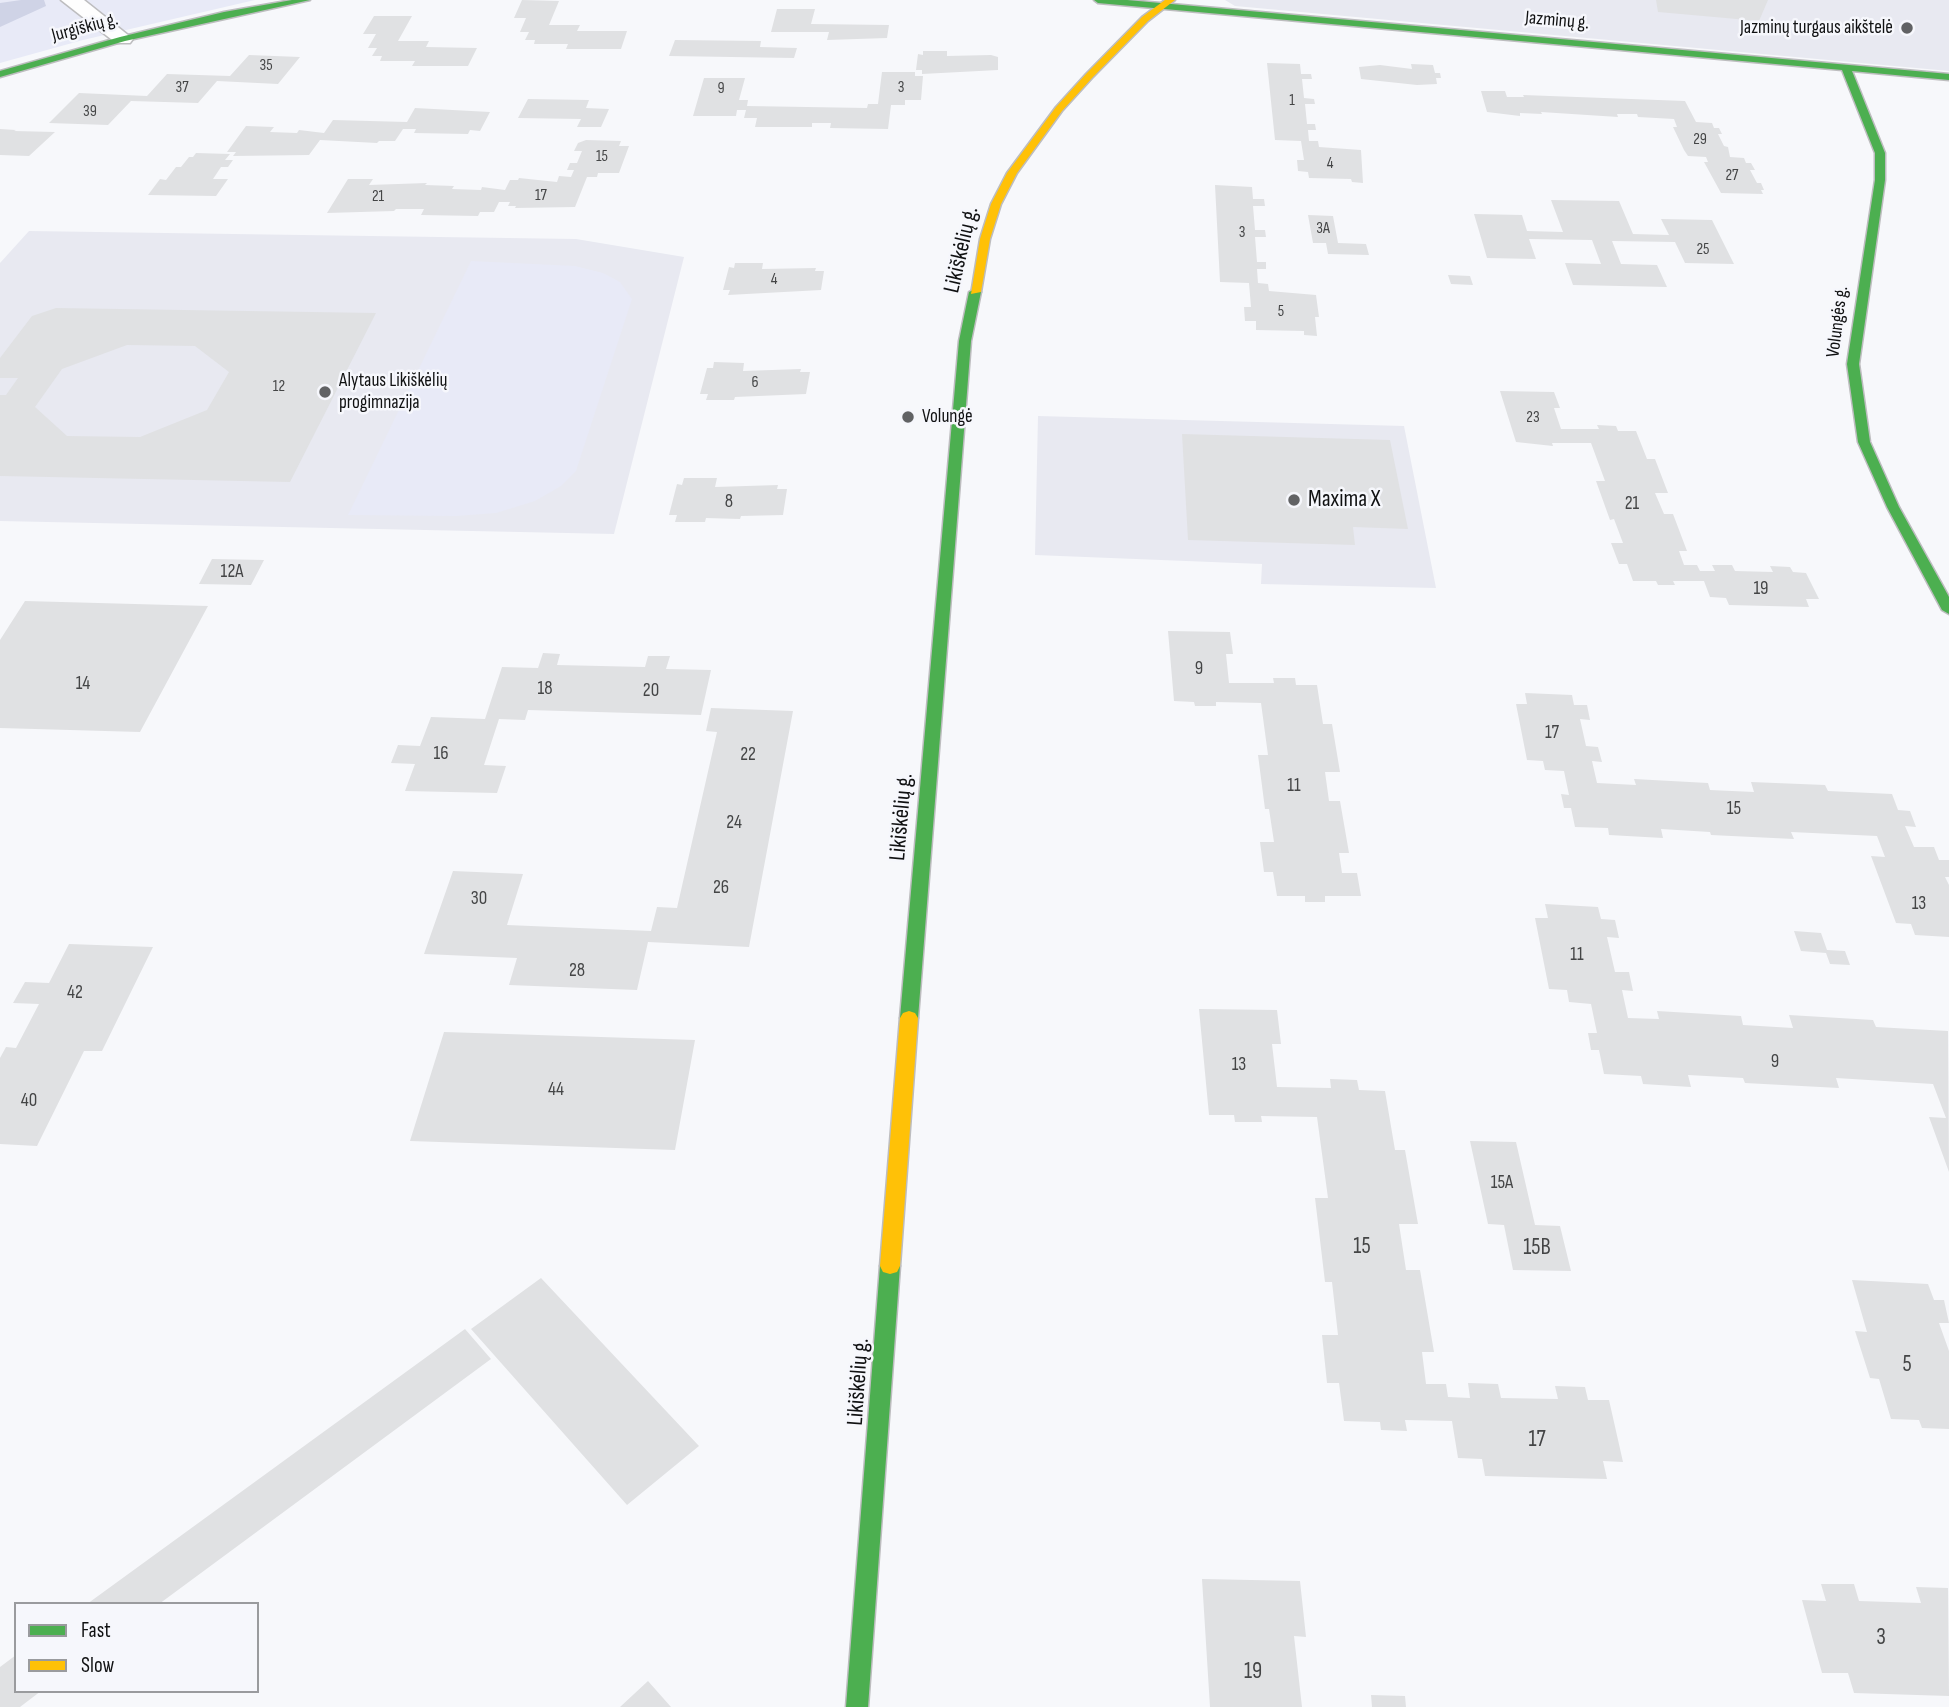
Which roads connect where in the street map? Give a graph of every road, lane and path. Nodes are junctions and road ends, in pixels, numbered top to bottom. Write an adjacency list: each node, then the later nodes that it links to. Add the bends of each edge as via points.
1 (71, 0): 5 (street)
2 (306, 0): 5 (street, Jurgiškių g.)
3 (1098, 0): 4 (street)
4 (1166, 3): 6 (street, Jazminų g.); 10 (street, Likiškėlių g., via 1059,109 1012,173 985,239 965,341)
5 (123, 39): 7 (street, Jurgiškių g.)
6 (1846, 68): 8 (street, Jazminų g.); 9 (street, Volungės g., via 1880,153 1853,363 1864,442)
7 (0, 74)
8 (1949, 77)
9 (1949, 610)
10 (857, 1707)

